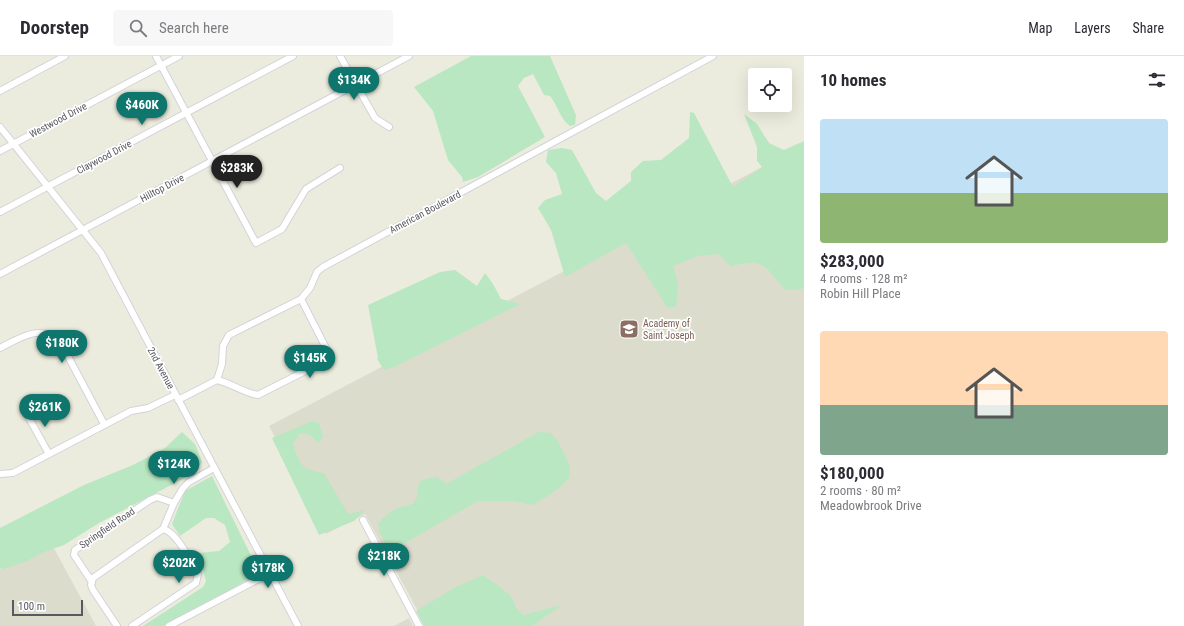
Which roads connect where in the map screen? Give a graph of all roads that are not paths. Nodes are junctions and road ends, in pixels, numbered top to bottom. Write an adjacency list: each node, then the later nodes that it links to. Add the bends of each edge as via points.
1 (65, 56): 10 (street)
2 (156, 56): 8 (street)
3 (179, 56): 8 (street, Westwood Drive)
4 (293, 56): 11 (street, Claywood Drive)
5 (340, 56): 9 (street)
6 (409, 56): 9 (street, Hilltop Drive)
7 (713, 56): 22 (street, American Boulevard, via 323,267 317,272 310,288)
8 (161, 66): 11 (street); 14 (street, Westwood Drive)
9 (355, 85): 13 (street, via 375,118); 16 (street, Hilltop Drive)
10 (0, 91)
11 (186, 113): 16 (street); 18 (street, Claywood Drive)
12 (0, 127): 14 (street, 2nd Avenue)
13 (389, 127)
14 (14, 144): 15 (street, Westwood Drive); 18 (street, 2nd Avenue)
15 (0, 151)
16 (212, 161): 17 (street, via 256,243 282,229 306,189); 20 (street, Hilltop Drive)
17 (340, 168)
18 (48, 187): 19 (street, Claywood Drive); 20 (street, 2nd Avenue)
19 (0, 212)
20 (83, 230): 21 (street, Hilltop Drive); 25 (street, 2nd Avenue, via 101,253)
21 (0, 274)
22 (301, 299): 24 (street, American Boulevard, via 229,335 223,346); 24 (street, via 328,352 327,358 258,395)
23 (0, 348): 27 (street, via 30,334 47,333 56,338)
24 (218, 380): 25 (street)
25 (177, 397): 27 (street, via 148,408 131,411); 29 (street, 2nd Avenue)
26 (25, 411): 28 (street)
27 (104, 424): 28 (street)
28 (49, 454): 30 (street, via 13,473)
29 (214, 468): 31 (street, via 182,488); 34 (street, 2nd Avenue)
30 (0, 474)
31 (174, 503): 33 (street); 35 (street, Springfield Road, via 157,497 150,500 75,550 74,555)
32 (363, 520): 40 (street)
33 (163, 529): 35 (street, via 93,578); 37 (street, via 176,539 198,574 198,579 193,586)
34 (270, 573): 38 (street); 39 (street, 2nd Avenue)
35 (92, 582): 36 (street, Springfield Road, via 93,590)
36 (117, 626)
37 (132, 626)
38 (169, 626)
39 (298, 626)
40 (419, 626)

